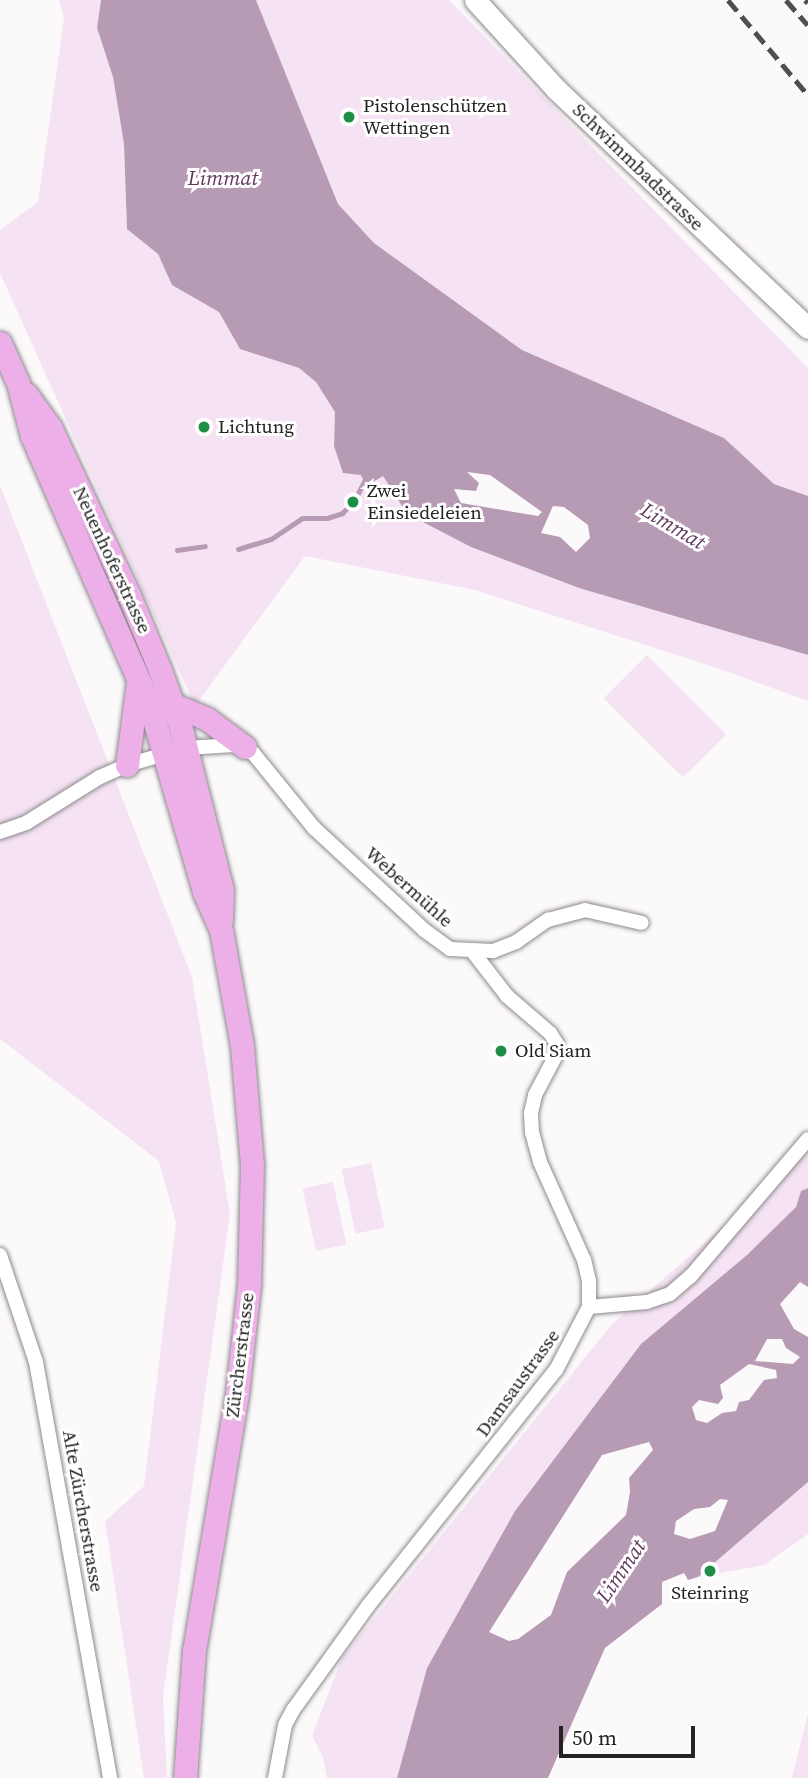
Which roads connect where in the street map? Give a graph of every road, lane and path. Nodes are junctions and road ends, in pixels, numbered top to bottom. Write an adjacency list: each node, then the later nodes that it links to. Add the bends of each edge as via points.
1 (475, 0): 2 (main road, Schwimmbadstrasse, via 556,89)
2 (808, 328)
3 (0, 344): 4 (main road, Neuenhoferstrasse)
4 (18, 383): 5 (main road, Neuenhoferstrasse, via 32,436); 6 (main road, Neuenhoferstrasse, via 50,427 129,595)
5 (139, 680): 8 (main road, Neuenhoferstrasse); 9 (main road)
6 (172, 704): 7 (main road, via 207,719); 8 (main road, Neuenhoferstrasse)
7 (245, 747): 8 (street, via 206,745); 12 (street, Webermühle, via 314,828 424,930 450,949)
8 (175, 751): 9 (street); 17 (main road, Zürcherstrasse, via 204,892 221,930 239,1020 252,1215 239,1381 194,1650)
9 (127, 765): 10 (street, via 26,823)
10 (0, 832)
11 (642, 923): 12 (street, via 585,910 548,920 494,951)
12 (473, 953): 15 (street, via 507,996 550,1032 557,1044 535,1095 531,1133 584,1260)
13 (808, 1139): 15 (street, via 691,1276 670,1294 648,1302)
14 (0, 1255): 16 (street, Alte Zürcherstrasse, via 36,1362)
15 (589, 1307): 18 (street, Damsaustrasse, via 556,1370 300,1699 285,1725)
16 (110, 1778)
17 (185, 1778)
18 (275, 1778)

